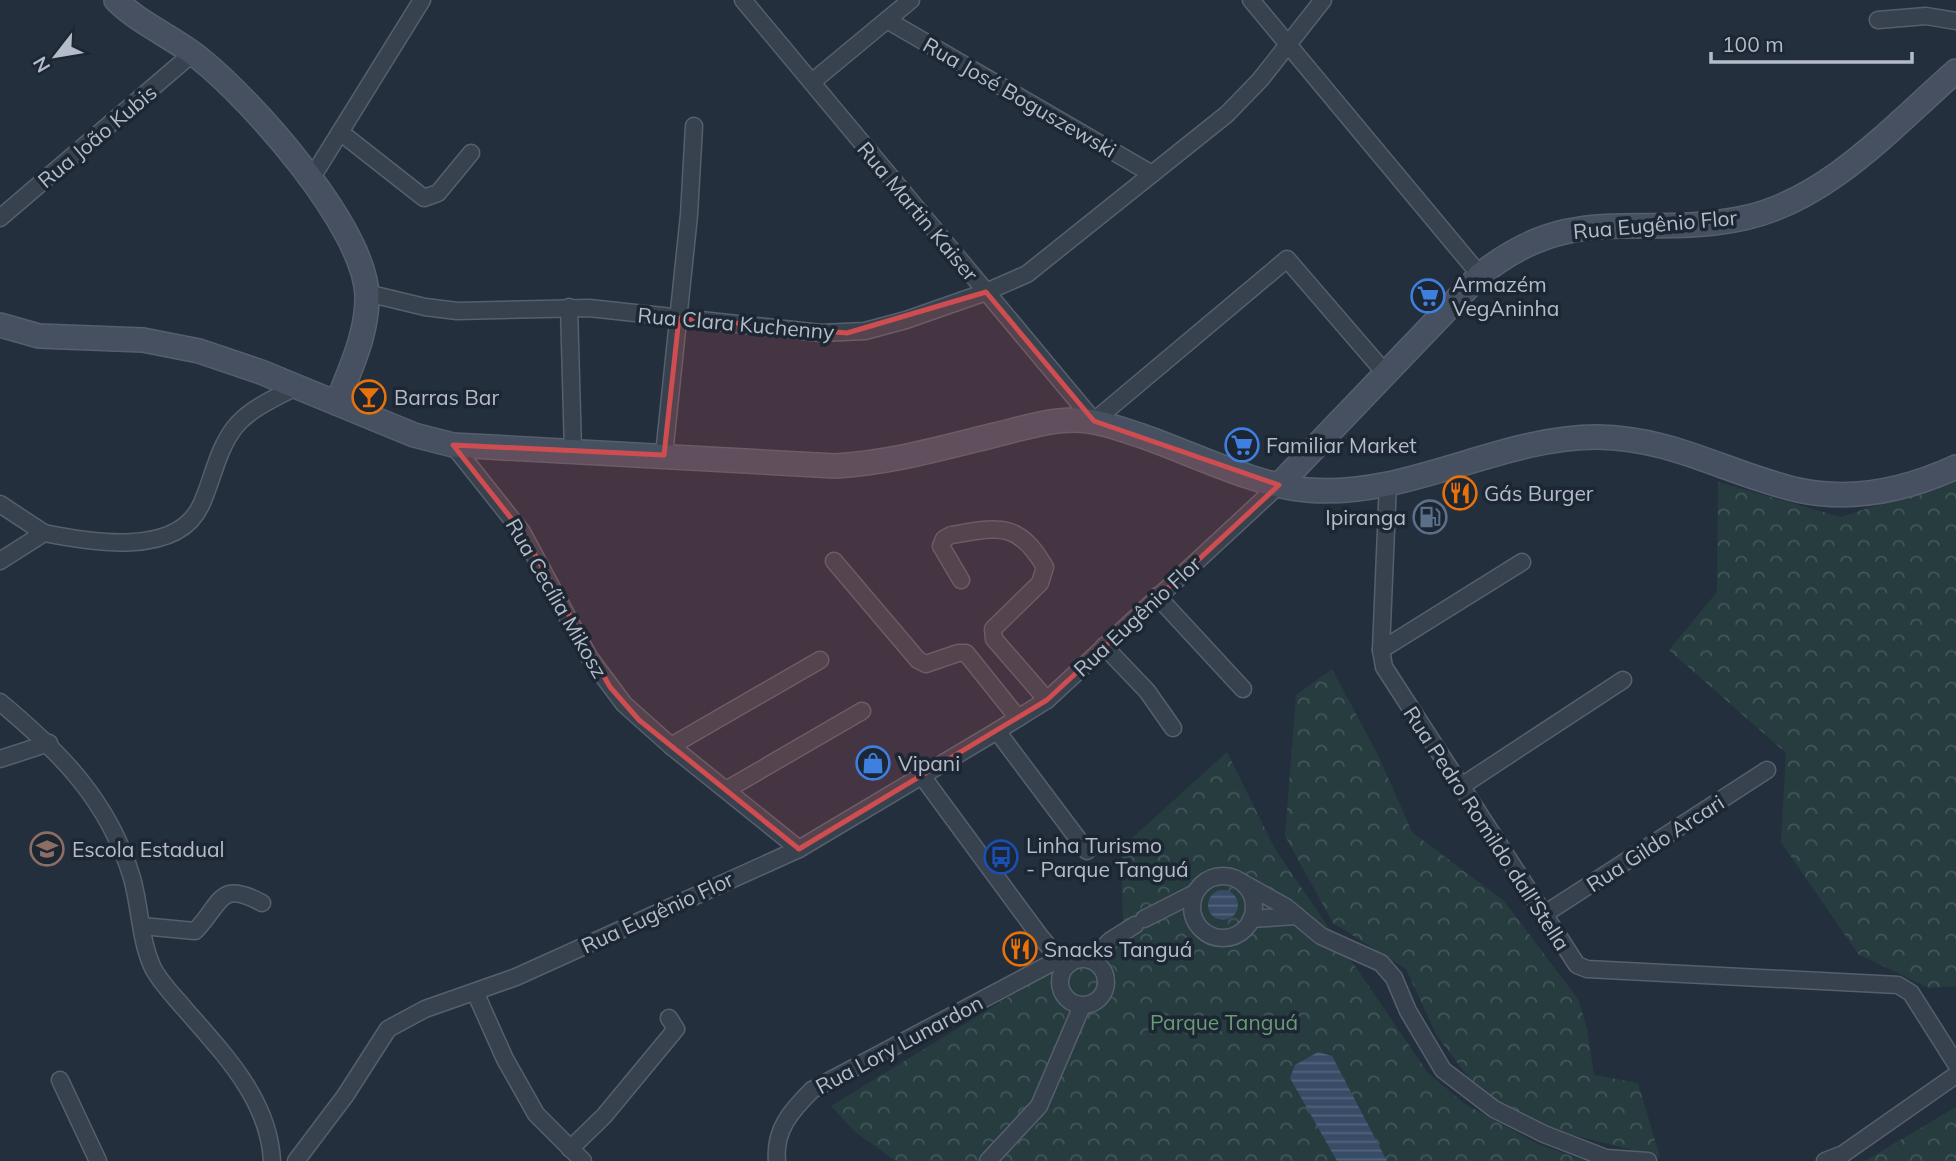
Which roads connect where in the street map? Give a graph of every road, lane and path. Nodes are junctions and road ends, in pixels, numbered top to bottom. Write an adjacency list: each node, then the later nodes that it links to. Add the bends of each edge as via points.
1 (116, 0): 11 (main road)
2 (422, 0): 15 (street)
3 (743, 0): 13 (street, Rua Martin Kaiser)
4 (911, 0): 7 (street)
5 (1251, 0): 10 (street)
6 (1323, 0): 10 (street, Rua Clara Kuchenny)
7 (887, 20): 13 (street); 17 (street, Rua José Boguszewski)
8 (1878, 20): 9 (street, via 1926,16)
9 (1956, 21)
10 (1288, 45): 17 (street, Rua Clara Kuchenny, via 1245,97); 20 (street)
11 (193, 53): 18 (main road, via 229,85); 19 (street, Rua João Kubis)
12 (1956, 71): 20 (main road, Rua Eugênio Flor, via 1829,179 1771,209 1718,222 1573,229 1527,244)
13 (812, 82): 21 (street, Rua Martin Kaiser)
14 (694, 126): 24 (street)
15 (340, 132): 16 (street, via 424,198 438,193); 18 (street)
16 (471, 153)
17 (1152, 174): 21 (street, Rua Clara Kuchenny, via 1027,274)
18 (311, 179): 22 (main road, via 347,238)
19 (0, 218)
20 (1480, 275): 26 (main road, Rua Eugênio Flor)
21 (986, 292): 24 (street, Rua Clara Kuchenny, via 886,326 847,333); 29 (street, Rua Martin Kaiser)
22 (367, 293): 23 (street, Rua Clara Kuchenny, via 457,311); 28 (main road, via 361,340)
23 (569, 307): 24 (street, Rua Clara Kuchenny); 31 (street)
24 (679, 318): 32 (street)
25 (0, 326): 27 (main road, via 38,336 169,344 227,359)
26 (1386, 374): 29 (street, via 1287,259); 35 (main road, Rua Eugênio Flor)
27 (297, 387): 28 (main road); 37 (street, via 235,426 219,452 199,509 192,520 168,536 138,542 88,542)
28 (337, 403): 30 (main road, via 414,435)
29 (1094, 421): 32 (main road, via 1050,422 859,465); 35 (main road)
30 (453, 444): 31 (main road); 55 (street, Rua Cecília Mikosz, via 522,533 597,671 631,712)
31 (573, 451): 32 (main road)
32 (664, 455)
33 (1956, 467): 34 (main road, via 1883,492 1824,493 1780,485 1659,444 1574,438)
34 (1388, 482): 35 (main road, via 1336,490); 44 (street, Rua Pedro Romildo dall'Stella)
35 (1279, 485): 42 (street, Rua Eugênio Flor)
36 (0, 505): 37 (street)
37 (44, 533): 38 (street)
38 (0, 561)
39 (834, 561): 51 (street, via 918,660 926,664 966,653)
40 (1522, 562): 44 (street)
41 (961, 580): 48 (street, via 941,546 951,535 1004,528 1018,533 1035,550 1045,567 1040,583 993,628 994,639)
42 (1157, 596): 43 (street, Rua Eugênio Flor); 47 (street)
43 (1104, 646): 48 (street, Rua Eugênio Flor); 52 (street, via 1147,691)
44 (1381, 650): 59 (street, Rua Pedro Romildo dall'Stella, via 1387,673)
45 (820, 660): 55 (street)
46 (1623, 680): 59 (street)
47 (1243, 689)
48 (1047, 700): 51 (street, Rua Eugênio Flor)
49 (0, 702): 54 (street)
50 (862, 711): 60 (street)
51 (1018, 718): 53 (street, Rua Eugênio Flor)
52 (1173, 728)
53 (997, 731): 58 (street, Rua Eugênio Flor); 62 (street)
54 (50, 743): 56 (street); 69 (street, via 108,818 132,876)
55 (671, 746): 60 (street, Rua Cecília Mikosz)
56 (0, 759)
57 (1767, 770): 66 (street, Rua Gildo Arcari)
58 (922, 776): 61 (street, Rua Eugênio Flor); 71 (street)
59 (1460, 787): 66 (street, Rua Pedro Romildo dall'Stella)
60 (726, 790): 61 (street, Rua Cecília Mikosz)
61 (799, 849): 72 (street, Rua Eugênio Flor)
62 (1087, 851)
63 (1243, 883): 64 (street, via 1222,876 1201,884); 67 (street); 68 (street, via 1253,901)
64 (1195, 893): 68 (street, via 1192,915 1205,933 1227,938); 70 (street, via 1111,940)
65 (262, 903): 69 (street, via 242,892 232,893 219,899 195,931)
66 (1543, 915): 75 (street, Rua Pedro Romildo dall'Stella, via 1573,961 1583,968 1898,985 1911,993)
67 (1297, 916): 68 (street); 85 (street, via 1321,936 1381,963 1394,978 1443,1070 1494,1109 1606,1158)
68 (1251, 919)
69 (142, 926): 80 (street, via 152,966 236,1069 257,1104 271,1138)
70 (1091, 960): 71 (street); 73 (street, via 1105,974 1106,987 1100,999)
71 (1064, 961): 73 (street, via 1061,989 1067,999); 83 (street, Rua Lory Lunardon, via 812,1090 786,1116 777,1142)
72 (475, 992): 78 (street, via 536,1114); 81 (street, Rua Eugênio Flor, via 425,1009 388,1029)
73 (1082, 1006): 84 (street, via 1039,1106)
74 (669, 1018): 78 (street, via 676,1029 604,1116)
75 (1956, 1064)
76 (1956, 1075): 86 (street, via 1843,1154)
77 (60, 1080): 79 (street)
78 (570, 1149): 82 (street)
79 (98, 1161)
80 (272, 1161)
81 (296, 1161)
82 (583, 1161)
83 (777, 1161)
84 (988, 1161)
85 (1648, 1161)
86 (1825, 1161)

